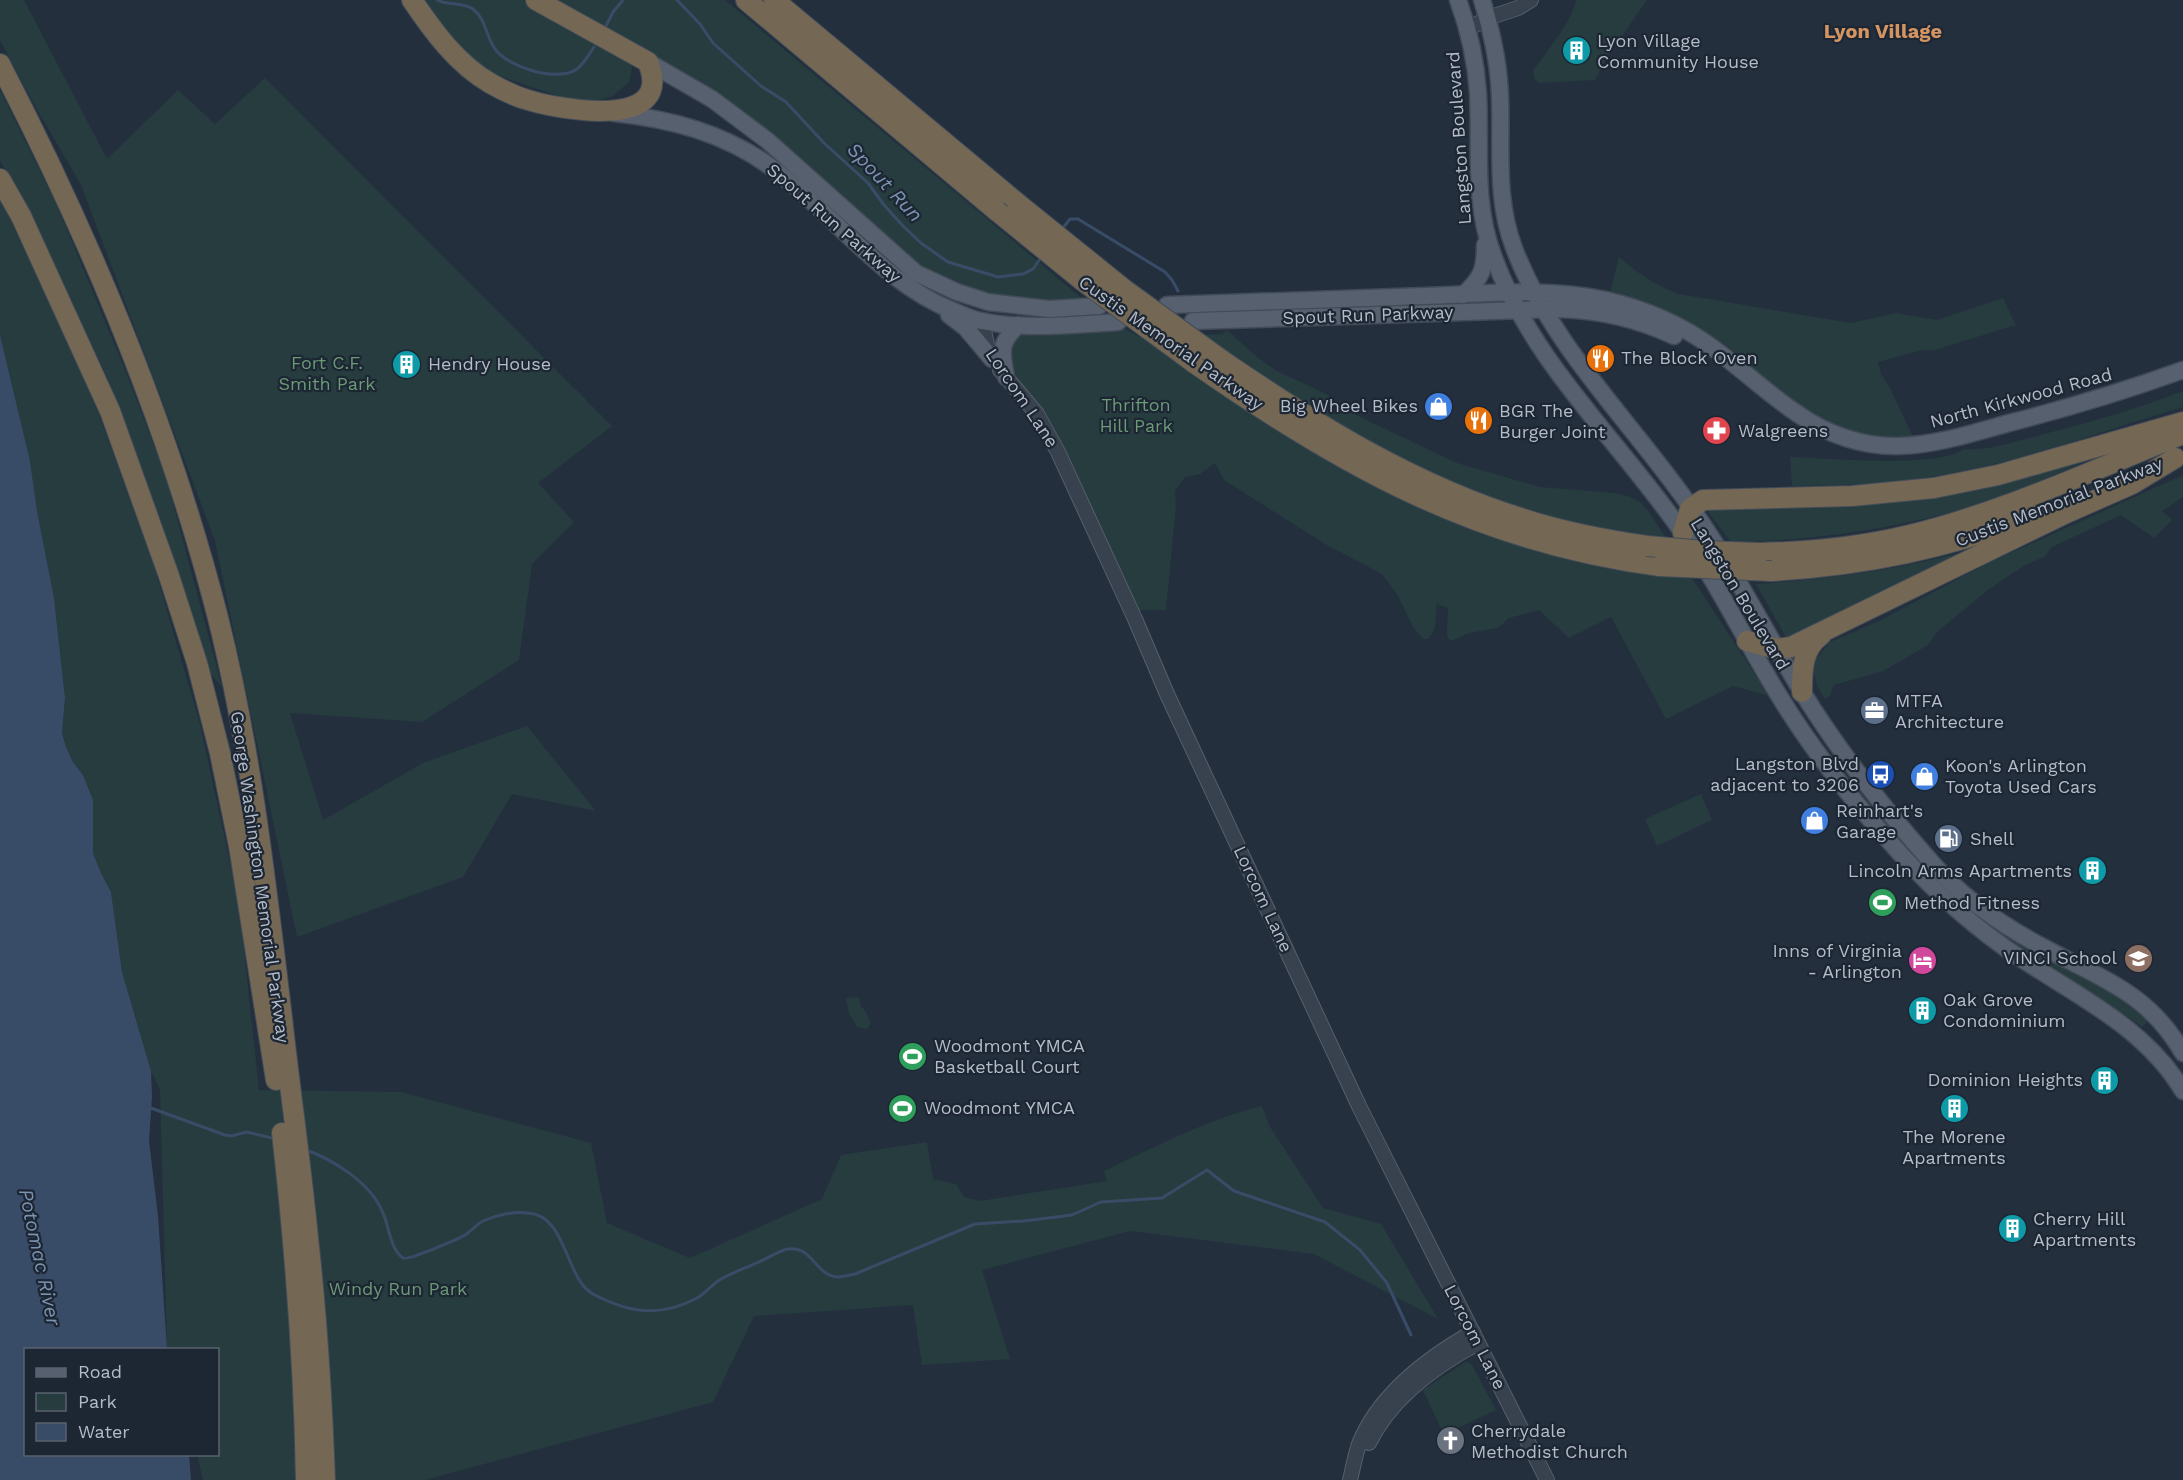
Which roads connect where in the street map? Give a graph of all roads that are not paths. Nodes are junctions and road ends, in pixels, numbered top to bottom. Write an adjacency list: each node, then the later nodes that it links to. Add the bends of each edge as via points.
1 (412, 0): 12 (highway, Spout Run Parkway, via 449,49 490,83 526,100)
2 (536, 0): 10 (highway, Spout Run Parkway)
3 (746, 0): 35 (highway, Custis Memorial Parkway, bridge, via 1083,281 1193,362 1323,446 1390,483 1436,505 1540,543 1606,559 1660,566 1771,571 1844,566 1944,545 2042,513)
4 (774, 0): 34 (highway, Custis Memorial Parkway, bridge, via 1125,290 1223,361 1391,464 1482,505 1547,526 1647,546 1704,551 1760,553 1856,545 1958,522)
5 (1458, 0): 9 (main road, Langston Boulevard)
6 (1482, 0): 8 (main road, Langston Boulevard)
7 (1531, 0): 8 (street)
8 (1488, 18): 9 (street); 17 (main road, Langston Boulevard, via 1500,80 1502,198 1513,246)
9 (1468, 29): 14 (main road, Langston Boulevard, via 1476,72 1478,181)
10 (648, 62): 12 (highway, via 653,80 645,99 628,108); 15 (main road, Spout Run Parkway, via 712,99 768,141)
11 (0, 64): 45 (highway, George Washington Memorial Parkway, via 74,217 133,356 172,462 218,619 247,758 272,934)
12 (594, 111): 19 (main road, Spout Run Parkway, via 675,122 742,149 799,190 896,278)
13 (0, 179): 45 (highway, George Washington Memorial Parkway, via 21,216 110,411 197,663 220,753)
14 (1485, 232): 16 (main road, Langston Boulevard); 18 (main road, via 1483,270)
15 (916, 273): 22 (main road, Spout Run Parkway, via 978,300); 25 (main road, via 968,304)
16 (1510, 294): 17 (main road, North Kirkwood Road); 18 (main road, Spout Run Parkway); 24 (main road, Langston Boulevard)
17 (1535, 294): 23 (main road, Langston Boulevard); 30 (main road, North Kirkwood Road, via 1595,298 1666,320 1711,346 1813,424 1842,437 1870,443 1898,446 1955,438 2098,399)
18 (1463, 295): 20 (main road, Spout Run Parkway)
19 (932, 302): 25 (main road, Spout Run Parkway); 29 (main road, via 963,326)
20 (1167, 305)
21 (1099, 306): 22 (main road, Spout Run Parkway)
22 (1049, 309): 25 (main road, via 996,312)
23 (1544, 309): 24 (main road, Spout Run Parkway); 32 (main road, North Kirkwood Road, via 1596,312 1658,329 1708,354 1781,413 1814,434 1862,450 1893,454 1965,443); 36 (main road, Langston Boulevard, via 1577,361)
24 (1519, 310): 26 (main road, Spout Run Parkway); 37 (main road, Langston Boulevard, via 1568,386)
25 (982, 321): 28 (main road, Spout Run Parkway); 29 (street, Lorcom Lane)
26 (1193, 321)
27 (1118, 322): 28 (main road, Spout Run Parkway)
28 (1018, 325): 31 (main road, via 1003,345)
29 (992, 359): 31 (street, Lorcom Lane)
30 (2183, 370)
31 (1006, 377): 48 (street, Lorcom Lane, via 1037,414 1058,452 1359,1106)
32 (2183, 379)
33 (2183, 422): 36 (highway, via 1998,476 1934,488 1830,497 1705,500)
34 (2183, 434)
35 (2179, 456): 38 (highway, via 2132,484)
36 (1691, 507): 37 (highway); 40 (main road, Langston Boulevard)
37 (1683, 533): 39 (main road, Langston Boulevard)
38 (1829, 629): 40 (highway, via 1791,647); 41 (highway, via 1806,651)
39 (1747, 641): 40 (highway); 43 (main road, Langston Boulevard)
40 (1777, 649): 41 (main road, Langston Boulevard)
41 (1802, 692): 42 (main road, Langston Boulevard)
42 (1818, 716): 43 (main road); 44 (main road, Langston Boulevard, via 1907,834 1952,883 2019,933 2140,1000 2165,1025)
43 (1795, 722): 46 (main road, Langston Boulevard, via 1850,796 1932,886 2002,946 2137,1036 2168,1067)
44 (2183, 1053)
45 (282, 1078): 47 (highway, George Washington Memorial Parkway)
46 (2183, 1091)
47 (301, 1238): 49 (highway, George Washington Memorial Parkway); 50 (highway, George Washington Memorial Parkway, via 322,1416)
48 (1475, 1337): 51 (street, via 1430,1359 1393,1393 1369,1423); 52 (street, via 1393,1406 1367,1447); 53 (street, Lorcom Lane)
49 (306, 1480)
50 (325, 1480)
51 (1350, 1480)
52 (1359, 1480)
53 (1547, 1480)

